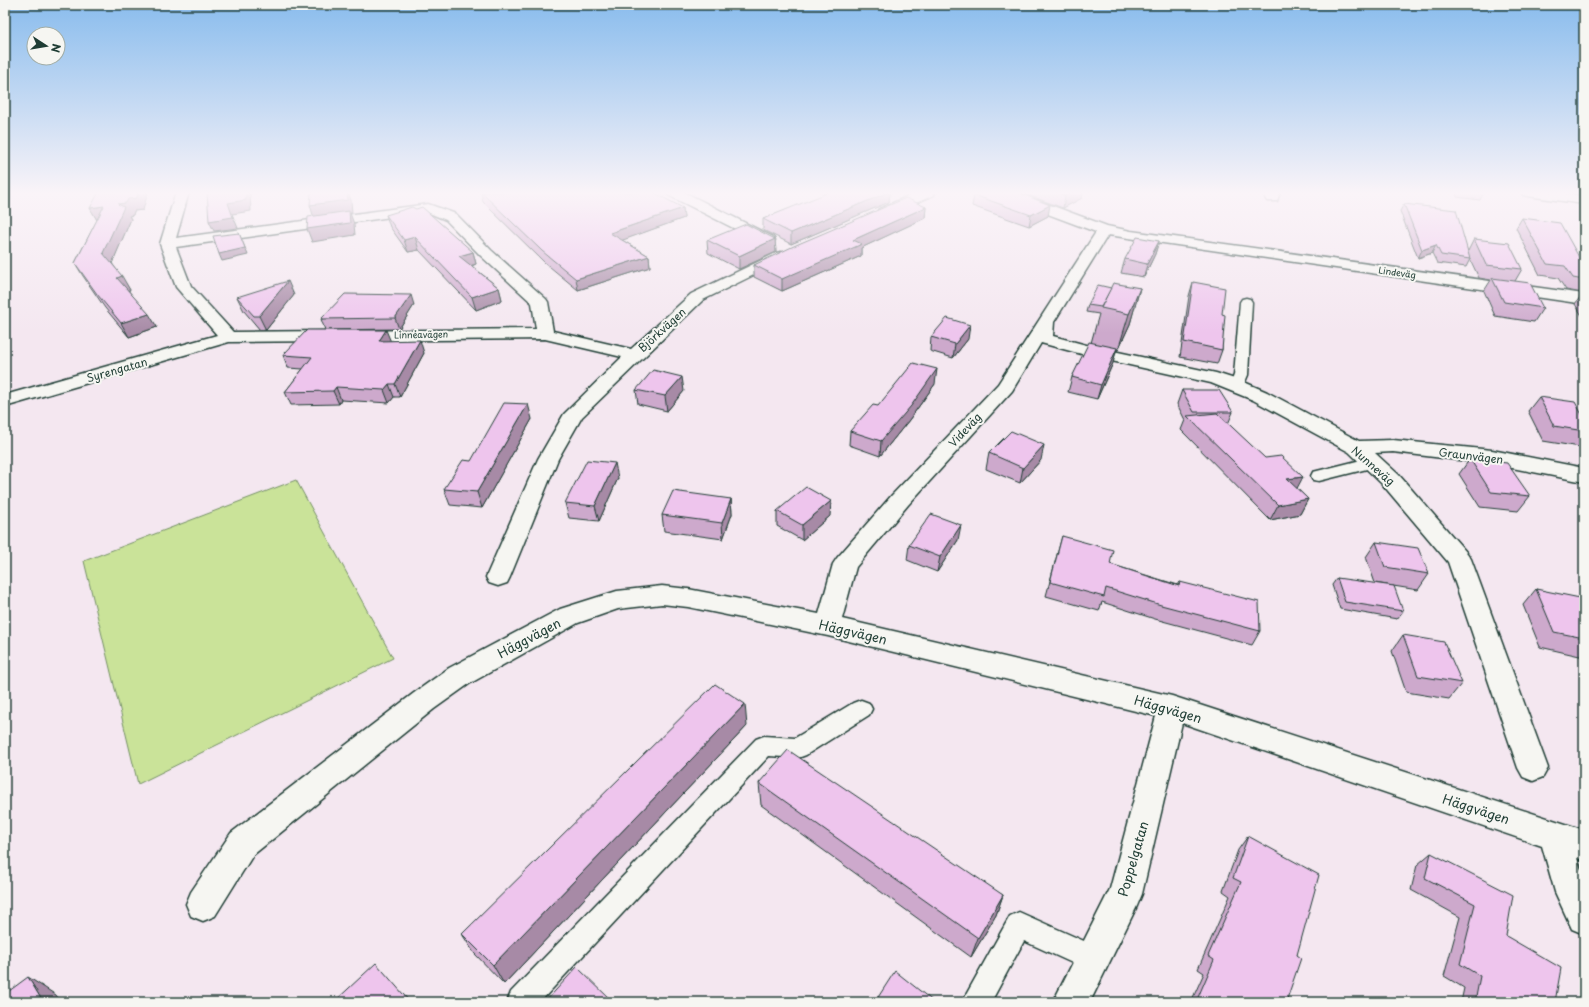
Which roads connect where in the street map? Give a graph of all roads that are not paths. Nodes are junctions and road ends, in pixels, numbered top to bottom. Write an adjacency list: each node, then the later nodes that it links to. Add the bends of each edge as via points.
1 (168, 239): 7 (street)
2 (199, 239): 7 (street)
3 (472, 239): 11 (street, via 540,302)
4 (770, 239): 13 (street, Björkvägen, via 793,250 697,297)
5 (1098, 239): 10 (street, Videväg)
6 (1159, 239): 8 (street, Lindeväg)
7 (167, 244): 12 (street, via 184,287)
8 (1584, 299)
9 (1246, 302): 14 (lane, via 1241,375)
10 (1046, 322): 14 (street, Nunneväg, via 1044,338 1050,341 1216,379); 20 (street, Videväg, via 1005,387 900,500 845,564)
11 (545, 334): 12 (street, Linnéavägen); 13 (street, Linnéavägen)
12 (228, 337): 15 (street, Syrengatan)
13 (635, 355): 19 (street, Björkvägen, via 574,414 548,459)
14 (1236, 386): 16 (street, Nunneväg, via 1260,396)
15 (5, 401)
16 (1364, 455): 17 (street, Graunvägen, via 1393,446 1492,458); 18 (lane); 23 (street, Nunneväg, via 1391,480 1459,559)
17 (1584, 474)
18 (1319, 476)
19 (498, 577)
20 (828, 626): 21 (street, Häggvägen); 26 (street, Häggvägen, via 662,595 617,600 569,616 459,676 242,844)
21 (1172, 708): 24 (street, Häggvägen); 28 (street, Poppelgatan, via 1125,894)
22 (861, 709): 29 (lane, via 798,748 764,746)
23 (1534, 768)
24 (1554, 835): 25 (street, Häggvägen); 27 (street, via 1572,892)
25 (1584, 845)
26 (203, 904)
27 (1584, 917)
28 (1092, 959): 30 (lane, via 1019,925); 31 (street, Poppelgatan)
29 (521, 1002)
30 (976, 1002)
31 (1071, 1002)

